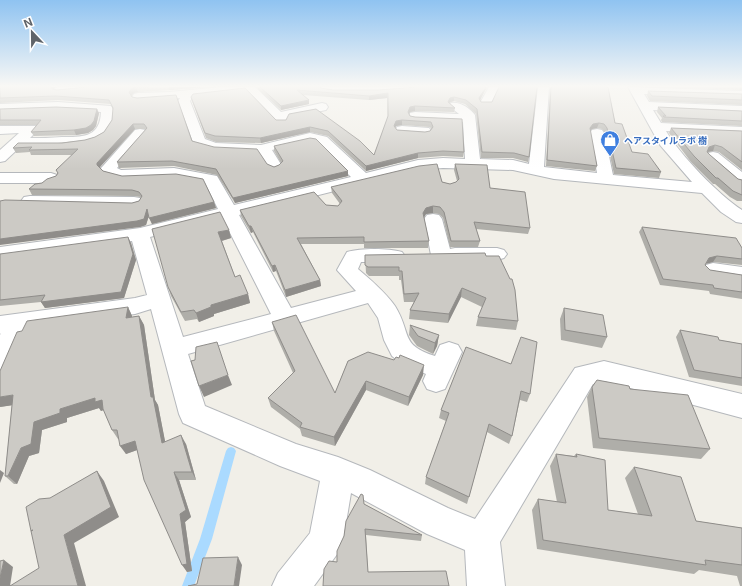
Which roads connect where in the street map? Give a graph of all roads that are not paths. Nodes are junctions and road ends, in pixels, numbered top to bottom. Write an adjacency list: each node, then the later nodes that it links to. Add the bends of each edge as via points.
1 (107, 114): 17 (street, via 107,121 99,134 93,138 83,141)
2 (189, 114): 18 (street, via 199,142 215,147)
3 (276, 114): 4 (street, via 280,118)
4 (294, 114)
5 (415, 114): 13 (street)
6 (440, 114): 10 (street)
7 (468, 114): 10 (street)
8 (541, 114): 23 (street)
9 (650, 114): 11 (street)
10 (470, 118): 21 (street)
11 (657, 127): 14 (street); 30 (street, via 667,145)
12 (0, 130): 17 (street, via 32,129)
13 (413, 130)
14 (742, 131)
15 (140, 133): 24 (street, via 108,169)
16 (597, 133): 28 (street)
17 (19, 142): 20 (street)
18 (263, 149): 22 (street); 27 (street, via 310,137 322,140)
19 (713, 156): 29 (street)
20 (0, 158)
21 (473, 164): 23 (street, via 513,165); 27 (street, via 445,170 418,165)
22 (274, 166)
23 (536, 170): 28 (street)
24 (118, 175): 32 (street); 35 (street, via 174,173 211,179)
25 (0, 178): 26 (street)
26 (51, 178)
27 (362, 179): 35 (street, via 323,195)
28 (606, 179): 30 (street)
29 (742, 180)
30 (706, 188): 34 (street)
31 (27, 201): 32 (street)
32 (98, 202): 33 (street)
33 (134, 202)
34 (735, 208): 36 (street)
35 (229, 212): 38 (street); 46 (street)
36 (742, 218)
37 (433, 219): 41 (street)
38 (140, 234): 39 (street); 45 (street)
39 (0, 253)
40 (497, 254): 41 (street)
41 (441, 255): 44 (street, via 354,256 347,270)
42 (713, 270): 43 (street)
43 (742, 274)
44 (372, 294): 46 (street); 50 (street, via 389,316 396,343 406,355)
45 (160, 300): 47 (street, via 135,306); 48 (street)
46 (284, 318): 48 (street)
47 (10, 323): 49 (street, via 8,343)
48 (174, 349): 52 (street, via 193,414 291,456)
49 (0, 365)
50 (442, 367)
51 (740, 409): 53 (street, via 604,371 584,375)
52 (338, 472): 53 (street, via 439,522); 54 (street, via 326,541)
53 (482, 539): 55 (street)
54 (291, 586)
55 (486, 586)

